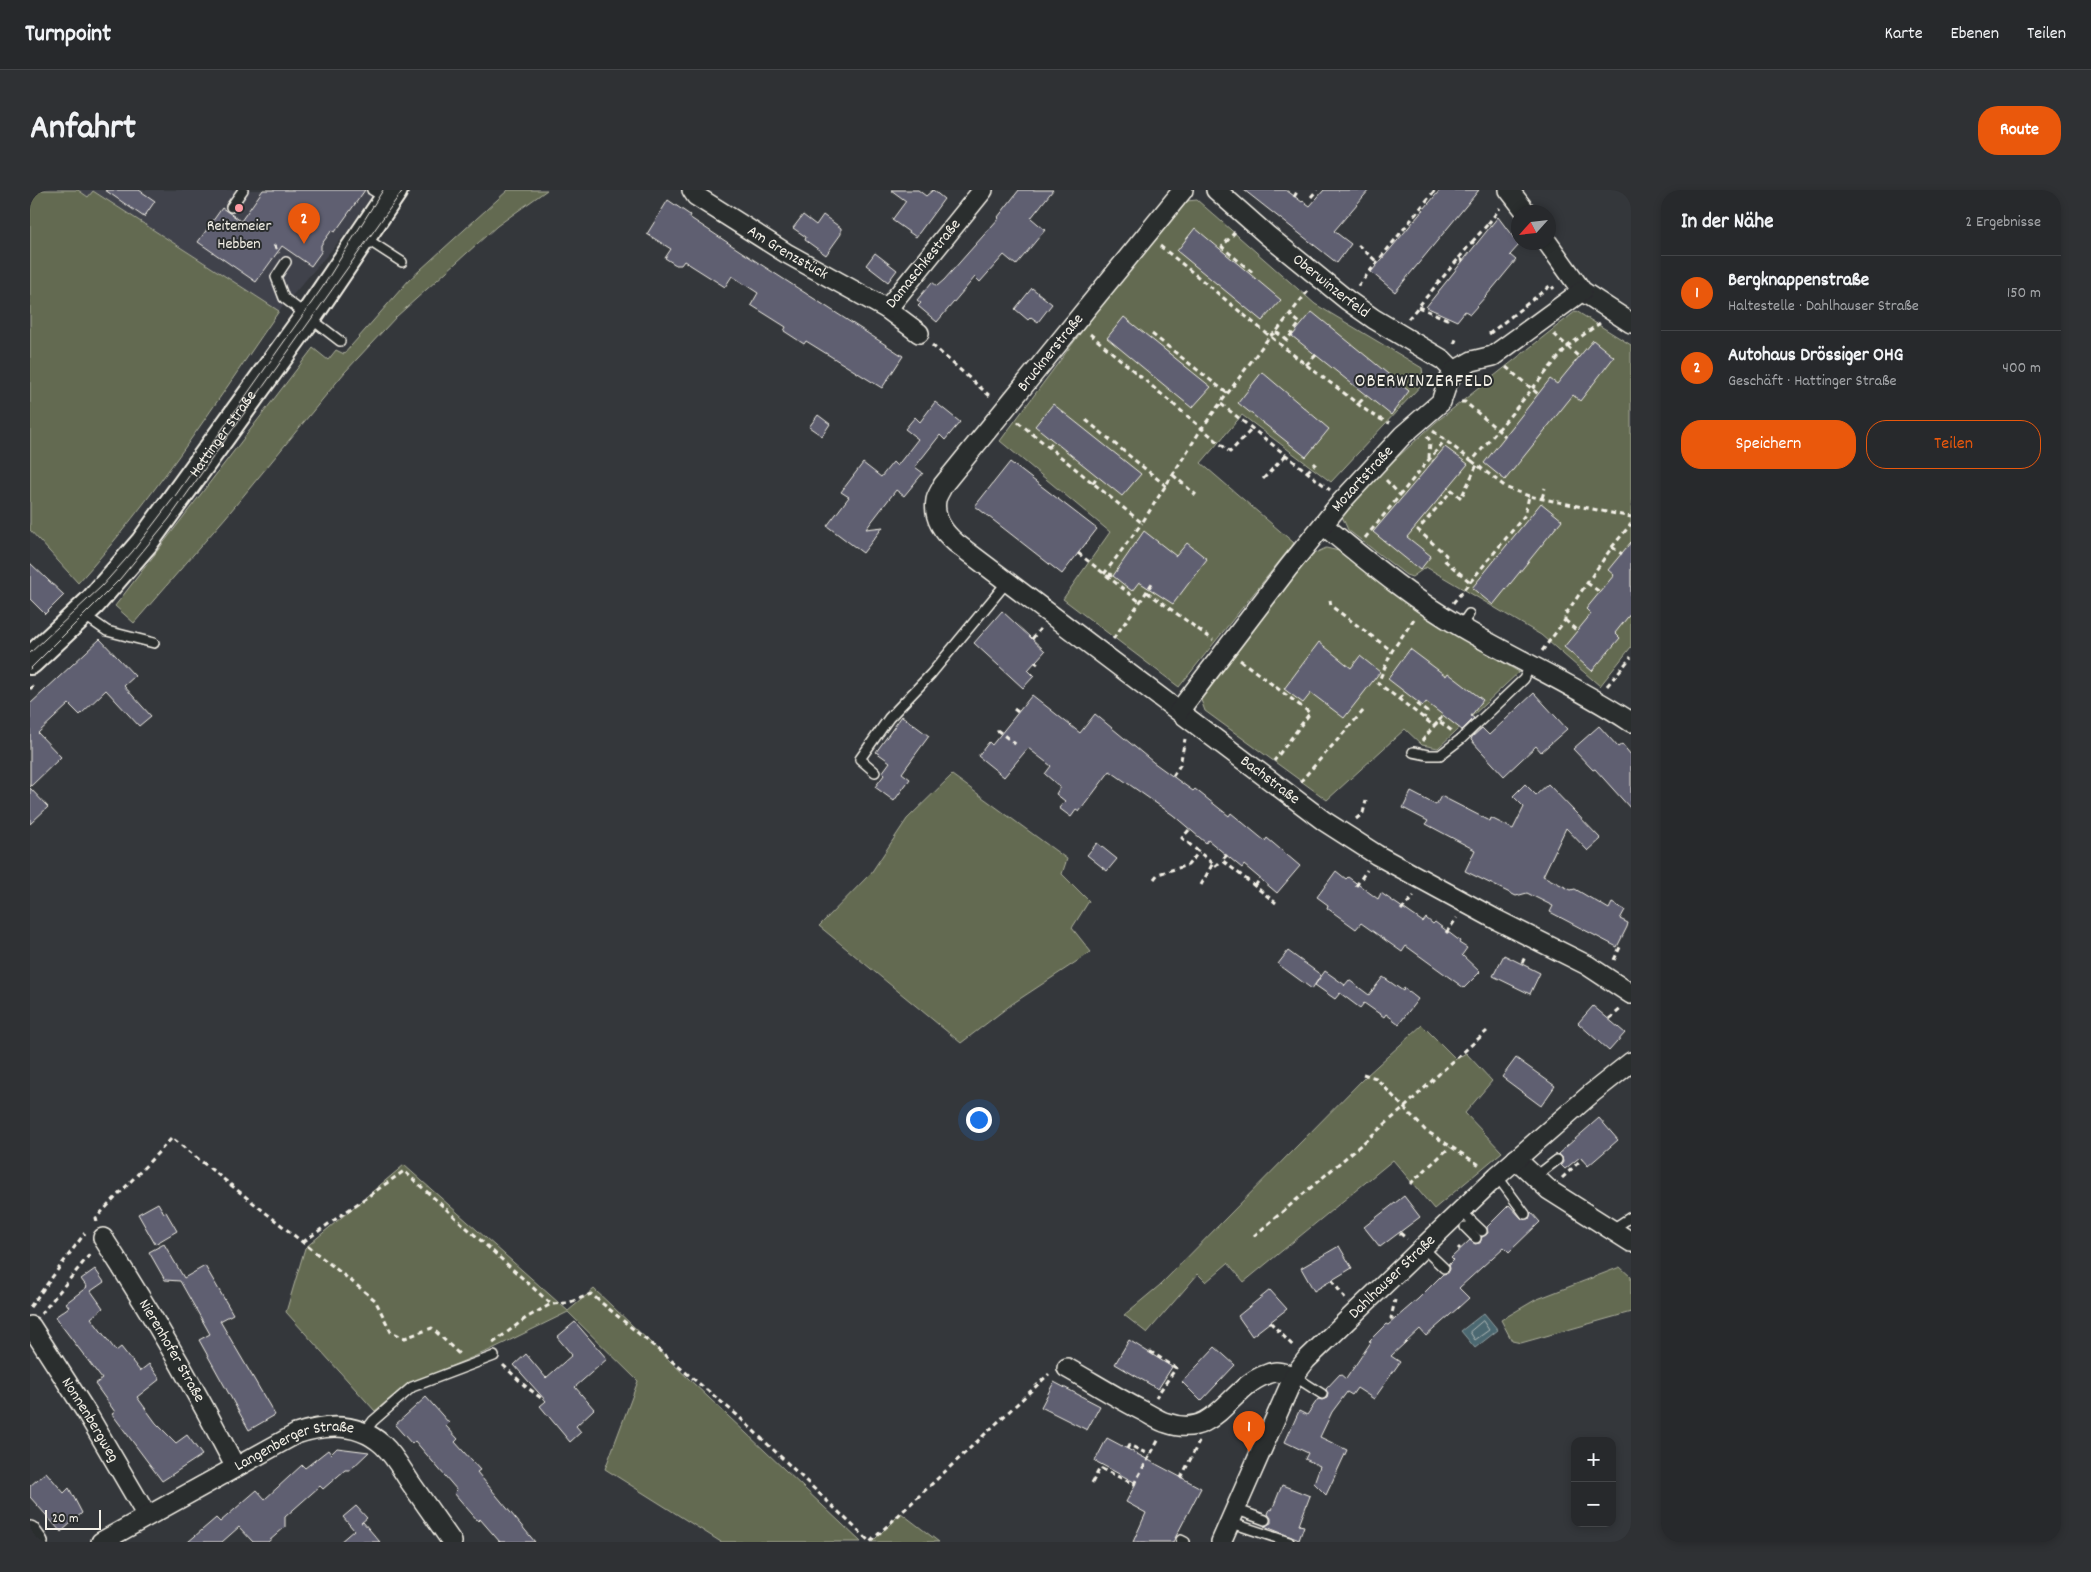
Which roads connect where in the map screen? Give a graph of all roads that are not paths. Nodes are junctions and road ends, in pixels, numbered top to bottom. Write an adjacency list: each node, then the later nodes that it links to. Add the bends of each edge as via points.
1 (243, 190): 9 (lane)
2 (692, 190): 15 (street, Am Grenzstück, via 696,196 786,253)
3 (983, 190): 15 (street, Damaschkestraße)
4 (1182, 190): 21 (street, Brucknerstraße, via 944,485 936,500)
5 (1216, 190): 20 (street, Oberwinzerfeld, via 1347,300 1443,360)
6 (1509, 190): 8 (street)
7 (384, 193): 10 (street, Hattinger Straße)
8 (1521, 205)
9 (232, 207)
10 (362, 236): 13 (lane); 16 (street, Hattinger Straße)
11 (1553, 250): 14 (street)
12 (286, 262): 16 (lane, via 276,277 284,298)
13 (402, 262)
14 (1582, 291): 17 (street); 20 (street, via 1492,356 1472,361)
15 (887, 309): 18 (street, Damaschkestraße)
16 (308, 317): 19 (lane); 24 (street, Hattinger Straße, via 144,543)
17 (1631, 323)
18 (919, 333)
19 (340, 341)
20 (1454, 371): 22 (street, Mozartstraße, via 1441,402 1403,436)
21 (938, 522): 23 (street, Bachstraße, via 956,543)
22 (1323, 525): 26 (street, via 1382,581 1442,616 1465,621); 28 (street, Mozartstraße, via 1226,649)
23 (1007, 582): 28 (street, Bachstraße); 31 (lane, via 931,674 889,718 860,759)
24 (82, 613): 25 (lane, via 107,631); 27 (street, Hattinger Straße)
25 (154, 643)
26 (1525, 657): 29 (street, via 1553,671); 30 (lane, via 1524,679 1461,739 1440,754)
27 (30, 661)
28 (1184, 715): 32 (street, Bachstraße, via 1288,795 1377,855 1497,920 1588,964)
29 (1631, 722)
30 (1413, 752)
31 (875, 772)
32 (1631, 994)
33 (1631, 1062): 34 (street, Dahlhauser Straße)
34 (1516, 1159): 36 (street, Dahlhauser Straße); 37 (street)
35 (1557, 1160): 37 (lane)
36 (1497, 1176): 38 (lane); 40 (street, Dahlhauser Straße)
37 (1542, 1184): 41 (street)
38 (1525, 1214)
39 (1631, 1217): 41 (lane)
40 (1463, 1219): 40 (lane, via 1479,1235); 44 (street, Dahlhauser Straße)
41 (1610, 1230): 43 (street)
42 (103, 1238): 52 (street, Nierenhofer Straße, via 146,1304)
43 (1631, 1242)
44 (1422, 1247): 45 (lane); 49 (street, Dahlhauser Straße, via 1306,1360)
45 (1444, 1268)
46 (31, 1326): 53 (street, Nonnenbergweg)
47 (490, 1357): 51 (lane, via 412,1387 379,1415)
48 (1067, 1368): 49 (street, via 1168,1424 1195,1424 1210,1419 1260,1377 1275,1372)
49 (1294, 1376): 50 (lane); 56 (street, Dahlhauser Straße)
50 (1322, 1394)
51 (364, 1433): 52 (street, Langenberger Straße, via 332,1425 315,1428 296,1434); 59 (street, Langenberger Straße, via 384,1446)
52 (236, 1466): 53 (street, Langenberger Straße)
53 (147, 1516): 57 (street, Langenberger Straße)
54 (1265, 1520): 56 (lane)
55 (30, 1531): 58 (street)
56 (1228, 1531): 60 (lane)
57 (113, 1539)
58 (38, 1542)
59 (452, 1542)
60 (1289, 1542)

